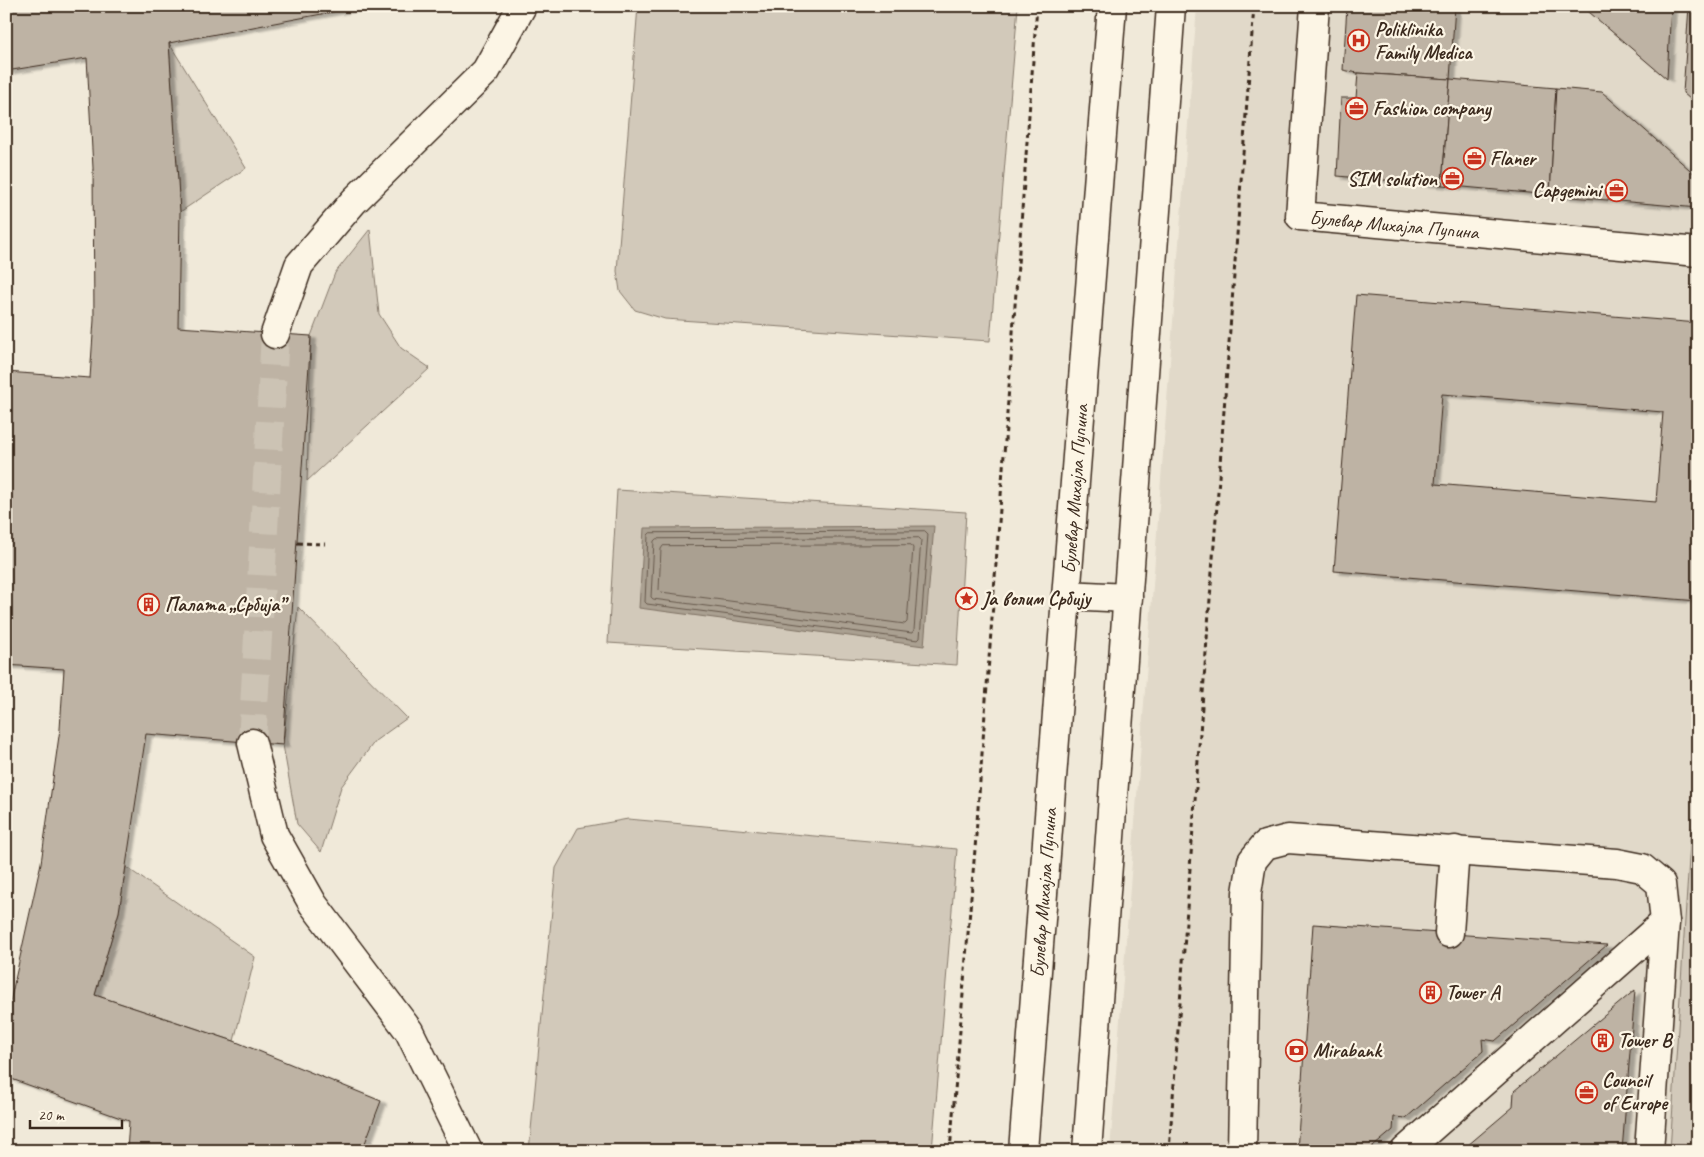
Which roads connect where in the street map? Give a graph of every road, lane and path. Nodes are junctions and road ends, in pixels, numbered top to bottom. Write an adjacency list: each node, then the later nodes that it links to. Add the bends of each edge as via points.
1 (522, 6): 8 (main road, via 486,71 354,201 299,265)
2 (1037, 6): 18 (path)
3 (1112, 6): 11 (main road, Булевар Михајла Пупина)
4 (1171, 6): 12 (main road)
5 (1254, 6): 21 (path)
6 (1315, 6): 7 (main road, Булевар Михајла Пупина, via 1300,216)
7 (1698, 252)
8 (275, 334)
9 (297, 543): 10 (path)
10 (325, 544)
11 (1066, 595): 12 (main road); 19 (main road, Булевар Михајла Пупина)
12 (1128, 598): 20 (main road)
13 (252, 743): 17 (main road, via 274,835 313,904 409,1031)
14 (1455, 850): 15 (main road, via 1617,863 1642,868 1661,884); 16 (main road); 22 (main road, via 1288,839 1264,845 1252,861 1247,893)
15 (1665, 922): 23 (main road); 24 (main road)
16 (1449, 933)
17 (468, 1151)
18 (950, 1151)
19 (1023, 1151)
20 (1087, 1151)
21 (1169, 1151)
22 (1242, 1151)
23 (1405, 1151)
24 (1649, 1151)

